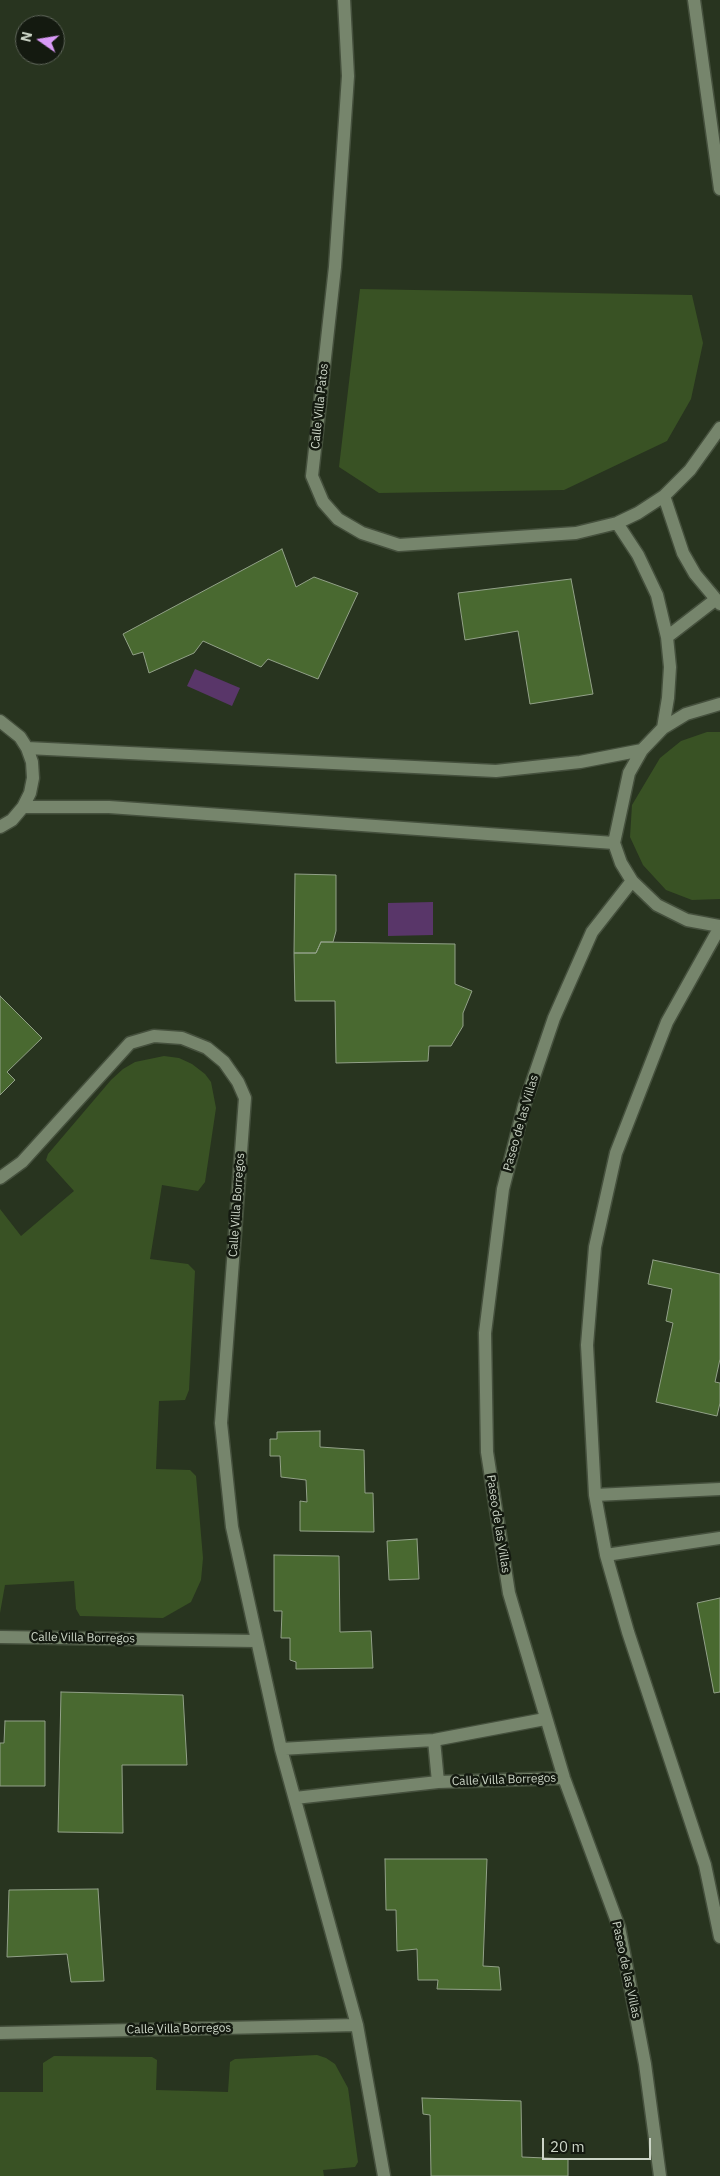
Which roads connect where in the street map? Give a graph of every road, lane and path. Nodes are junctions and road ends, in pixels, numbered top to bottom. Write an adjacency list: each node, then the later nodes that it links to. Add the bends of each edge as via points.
1 (344, 0): 6 (street, Calle Villa Patos, via 348,85 335,267 312,476 323,502 338,520 362,533 399,545 576,533)
2 (694, 0): 3 (street)
3 (720, 189)
4 (720, 428): 5 (street, Calle Villa Patos, via 690,470)
5 (664, 496): 6 (street, Calle Villa Patos); 7 (street, via 684,553 695,574)
6 (617, 523): 8 (street, via 638,555 656,595)
7 (717, 602): 8 (street)
8 (667, 637): 11 (street, via 670,667)
9 (720, 704): 11 (street, via 686,714)
10 (0, 721): 12 (street, via 20,736)
11 (663, 728): 13 (street)
12 (26, 748): 13 (street, via 496,771 580,762); 14 (street, via 32,762 33,778)
13 (642, 750): 16 (street, via 629,773)
14 (23, 807): 15 (street, via 12,820); 16 (street, via 109,807)
15 (0, 827)
16 (614, 843): 17 (street)
17 (632, 881): 18 (street, via 657,905 687,920); 26 (street, Paseo de las Villas, via 592,932 554,1018 524,1106 503,1189 485,1333 488,1461 509,1593)
18 (720, 926): 21 (street, via 668,1022 616,1153 599,1228 587,1346)
19 (0, 1178): 25 (street, Calle Villa Borregos, via 22,1162 130,1043 154,1036 182,1038 207,1048 224,1062 238,1082 245,1098 221,1423 232,1526)
20 (720, 1489): 21 (street)
21 (595, 1495): 23 (street)
22 (720, 1538): 23 (street)
23 (606, 1555): 32 (street, via 705,1865)
24 (0, 1637): 25 (street, Calle Villa Borregos)
25 (255, 1641): 28 (street, Calle Villa Borregos)
26 (545, 1720): 27 (street); 29 (street, Paseo de las Villas)
27 (434, 1740): 28 (street); 30 (street)
28 (280, 1749): 31 (street, Calle Villa Borregos)
29 (564, 1778): 30 (street, Calle Villa Borregos); 36 (street, Paseo de las Villas, via 619,1927 645,2064)
30 (438, 1782): 31 (street, Calle Villa Borregos)
31 (295, 1798): 33 (street, Calle Villa Borregos)
32 (720, 1937)
33 (357, 2025): 34 (street, Calle Villa Borregos); 35 (street, Calle Villa Borregos)
34 (0, 2033)
35 (384, 2176)
36 (660, 2176)

